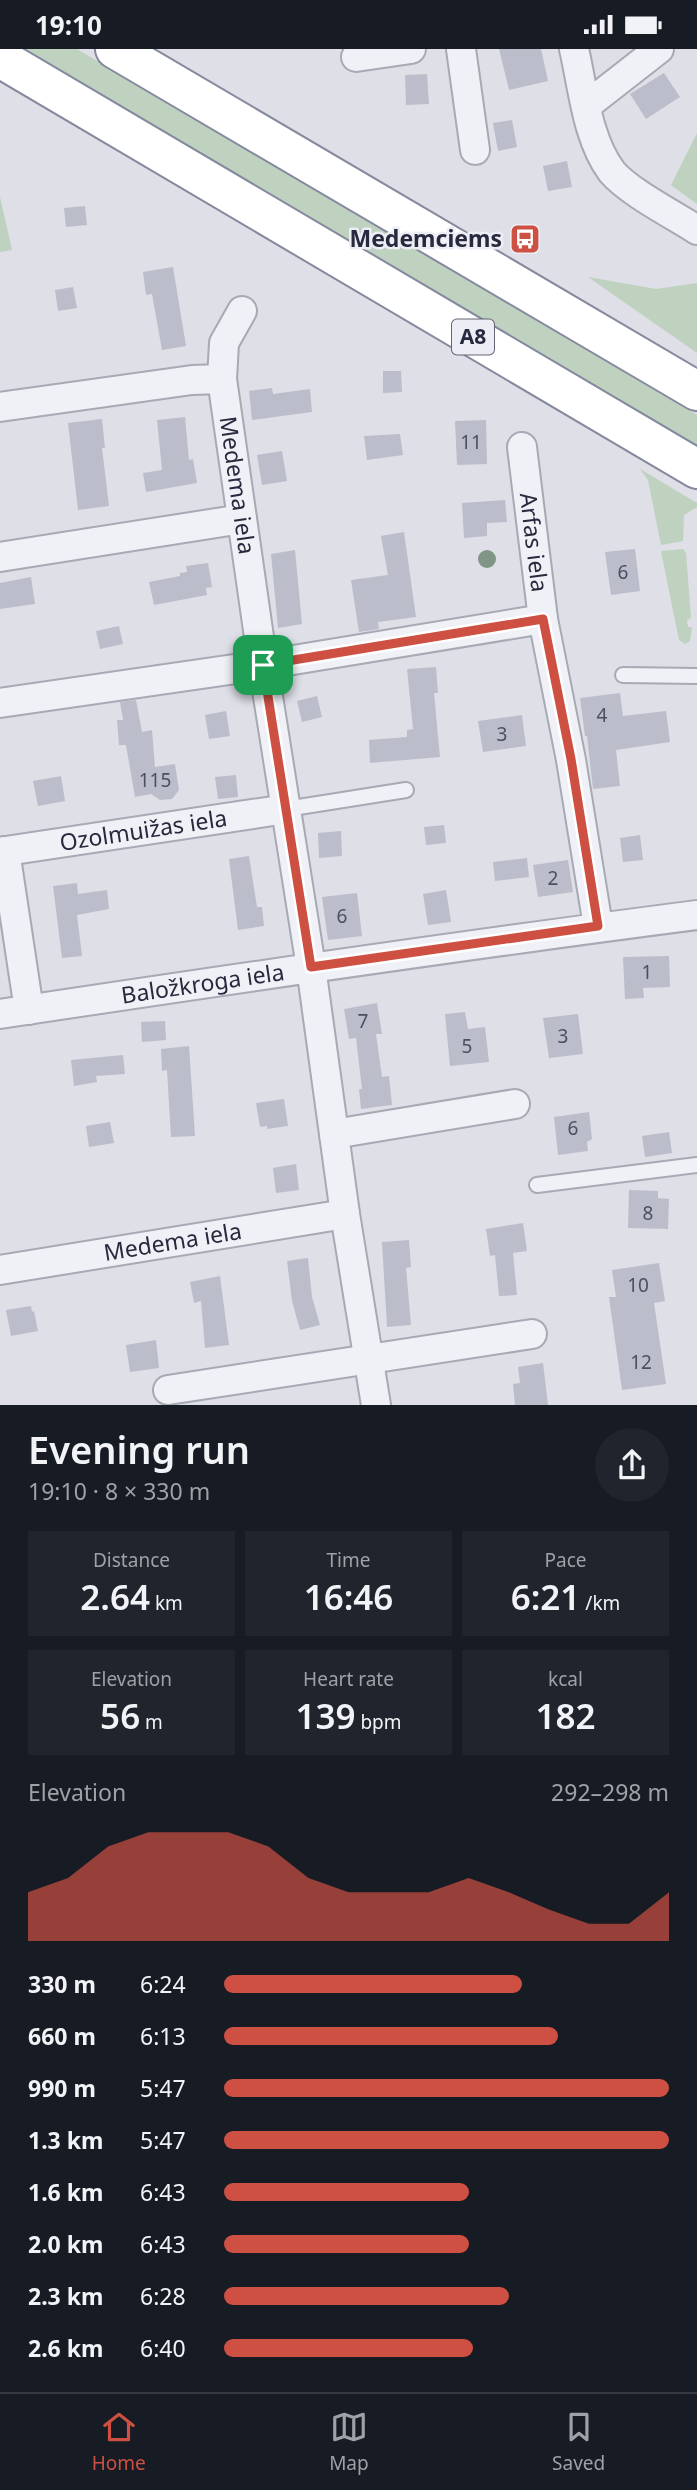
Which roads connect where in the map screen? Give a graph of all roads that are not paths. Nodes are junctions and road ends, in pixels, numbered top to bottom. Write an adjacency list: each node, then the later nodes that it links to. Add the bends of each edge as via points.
1 (115, 49): 13 (highway)
2 (411, 49): 6 (street)
3 (461, 49): 9 (street)
4 (574, 49): 8 (street)
5 (659, 49): 8 (street)
6 (356, 57)
7 (0, 58): 16 (highway, A8)
8 (586, 106): 10 (street, via 597,143 613,172)
9 (475, 150)
10 (697, 230)
11 (242, 311): 12 (street, Medema iela, via 224,343)
12 (222, 379): 14 (street); 17 (street, Medema iela)
13 (697, 391)
14 (0, 407)
15 (522, 447): 19 (street, Arfas iela)
16 (697, 469)
17 (242, 519): 18 (street); 20 (street, Medema iela)
18 (0, 557)
19 (543, 619): 20 (street); 28 (street, Arfas iela)
20 (263, 665): 23 (street); 25 (street, Medema iela)
21 (623, 675): 22 (lane)
22 (697, 677)
23 (0, 703)
24 (406, 790): 25 (lane)
25 (286, 809): 26 (street, Ozolmuižas iela); 29 (street, Medema iela)
26 (3, 852): 30 (street)
27 (697, 915): 28 (street, Baložkroga iela)
28 (598, 926): 29 (street, Baložkroga iela)
29 (311, 967): 30 (street, Baložkroga iela); 33 (street, Medema iela)
30 (29, 1010): 31 (street, Baložkroga iela)
31 (0, 1014)
32 (515, 1104): 33 (street)
33 (334, 1134): 36 (street, Medema iela)
34 (697, 1165): 35 (lane)
35 (537, 1185)
36 (345, 1214): 37 (street, Medema iela); 39 (street, Medema iela)
37 (0, 1270)
38 (532, 1334): 39 (street)
39 (369, 1359): 40 (street); 41 (street, Medema iela)
40 (168, 1390)
41 (376, 1405)

